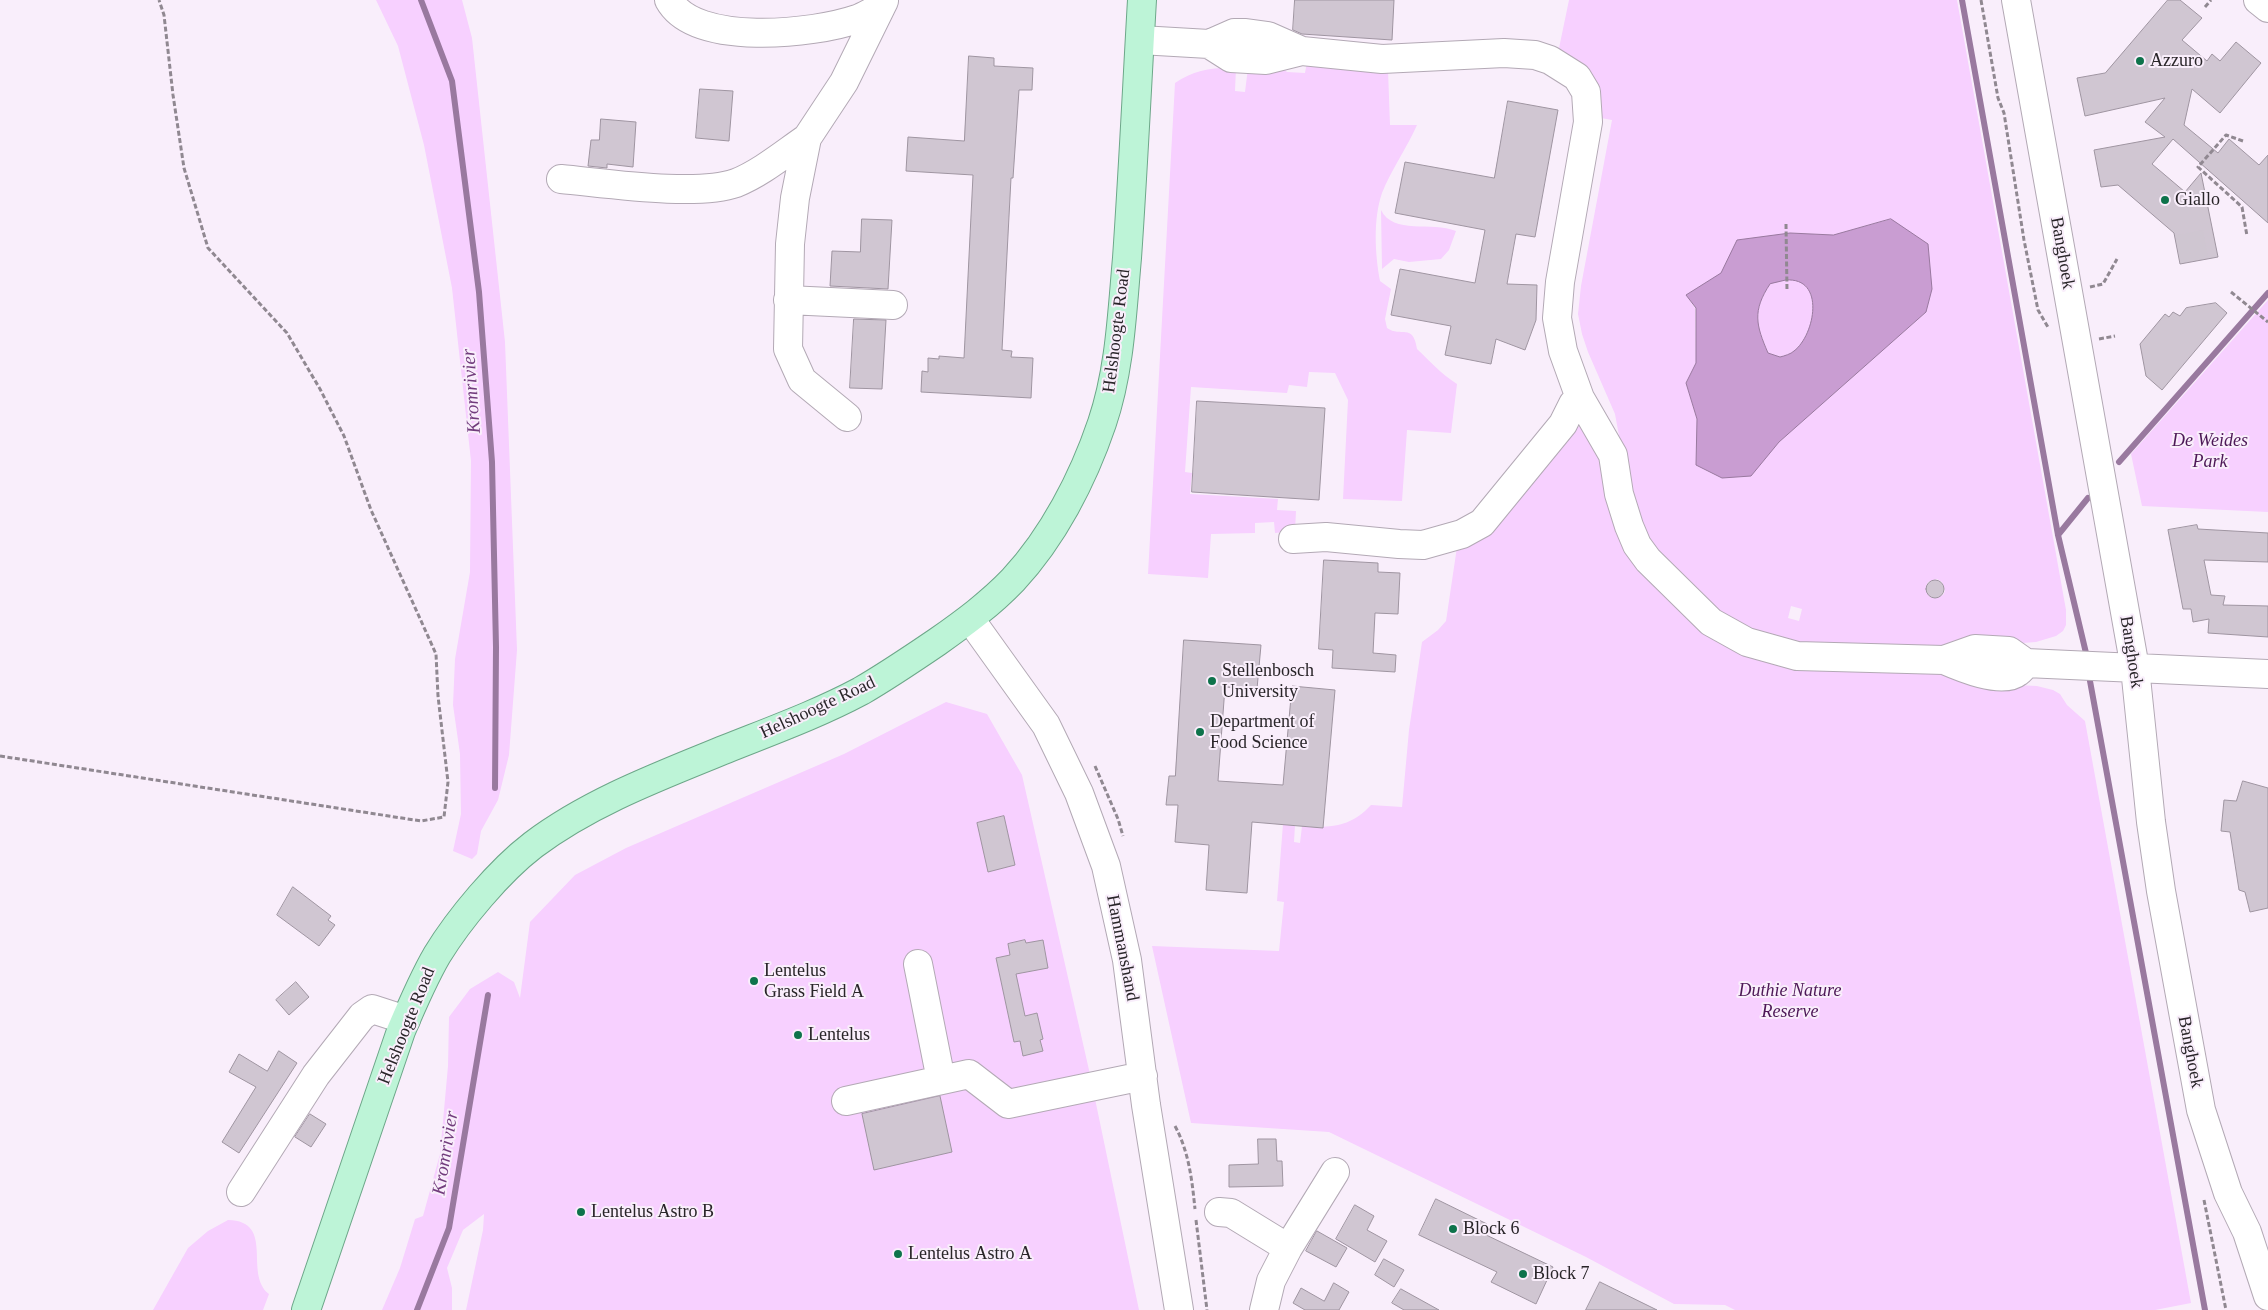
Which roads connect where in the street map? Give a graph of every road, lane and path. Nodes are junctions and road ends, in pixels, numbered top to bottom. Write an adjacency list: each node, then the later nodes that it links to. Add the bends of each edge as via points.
1 (159, 0): 33 (path, via 164,15 184,168 208,248 287,333 320,389 344,436 371,510 436,654 448,782 444,816 421,821)
2 (669, 0): 8 (street, via 690,21 709,28 742,33 830,25 857,19)
3 (1142, 0): 11 (main road, Helshoogte Road)
4 (1980, 0): 24 (path, via 1998,98 2004,113 2038,310)
5 (2016, 0): 31 (street, Banghoek)
6 (2211, 0): 9 (path)
7 (2258, 0): 10 (street)
8 (883, 4): 12 (street, via 844,82)
9 (2205, 7)
10 (2268, 8)
11 (1140, 40): 27 (street, via 1209,44 1234,33 1246,33 1268,36 1302,51 1382,59 1535,55 1550,60 1577,77 1586,92 1588,122 1560,282 1557,318 1563,351); 30 (main road, Helshoogte Road, via 1114,382 1085,468 1060,514 1012,581)
12 (807, 138): 14 (street, via 753,174 735,183 717,186 667,188); 21 (street, via 795,198)
13 (2243, 141): 16 (path, via 2226,135 2198,168 2242,207)
14 (561, 179)
15 (1786, 224): 19 (path)
16 (2247, 236)
17 (2117, 259): 18 (path, via 2103,284)
18 (2097, 286)
19 (1787, 290)
20 (2231, 292): 23 (path)
21 (788, 300): 22 (street); 28 (street, via 788,349 802,380)
22 (893, 305)
23 (2268, 322)
24 (2052, 332)
25 (2115, 336): 26 (path)
26 (2102, 339)
27 (1580, 398): 29 (street, via 1573,404 1563,424 1482,523 1462,534 1423,545 1326,537); 31 (street, via 1613,455 1619,494 1637,545 1711,622 1747,642 1796,656 1944,660 1984,650 2009,651 2026,663)
28 (847, 417)
29 (1293, 539)
30 (970, 619): 35 (main road, Helshoogte Road, via 909,662 857,692 616,796 562,824 530,847 462,919 438,954); 36 (street, Hammanshand, via 1046,725 1080,793 1106,866 1127,960)
31 (2135, 668): 32 (street); 43 (street, Banghoek, via 2160,891 2201,1110 2228,1193 2247,1232)
32 (2268, 674)
33 (0, 756)
34 (918, 964): 37 (street)
35 (406, 1020): 40 (street, via 372,1009 362,1016 316,1074); 44 (main road, Helshoogte Road)
36 (1143, 1076): 37 (street, via 1008,1104 969,1074); 45 (street, Hammanshand)
37 (941, 1080): 38 (street)
38 (846, 1101)
39 (1335, 1172): 42 (street)
40 (242, 1192)
41 (1219, 1212): 42 (street, via 1231,1213)
42 (1288, 1248): 46 (street, via 1271,1281)
43 (2268, 1296)
44 (306, 1310)
45 (1179, 1310)
46 (1264, 1310)

